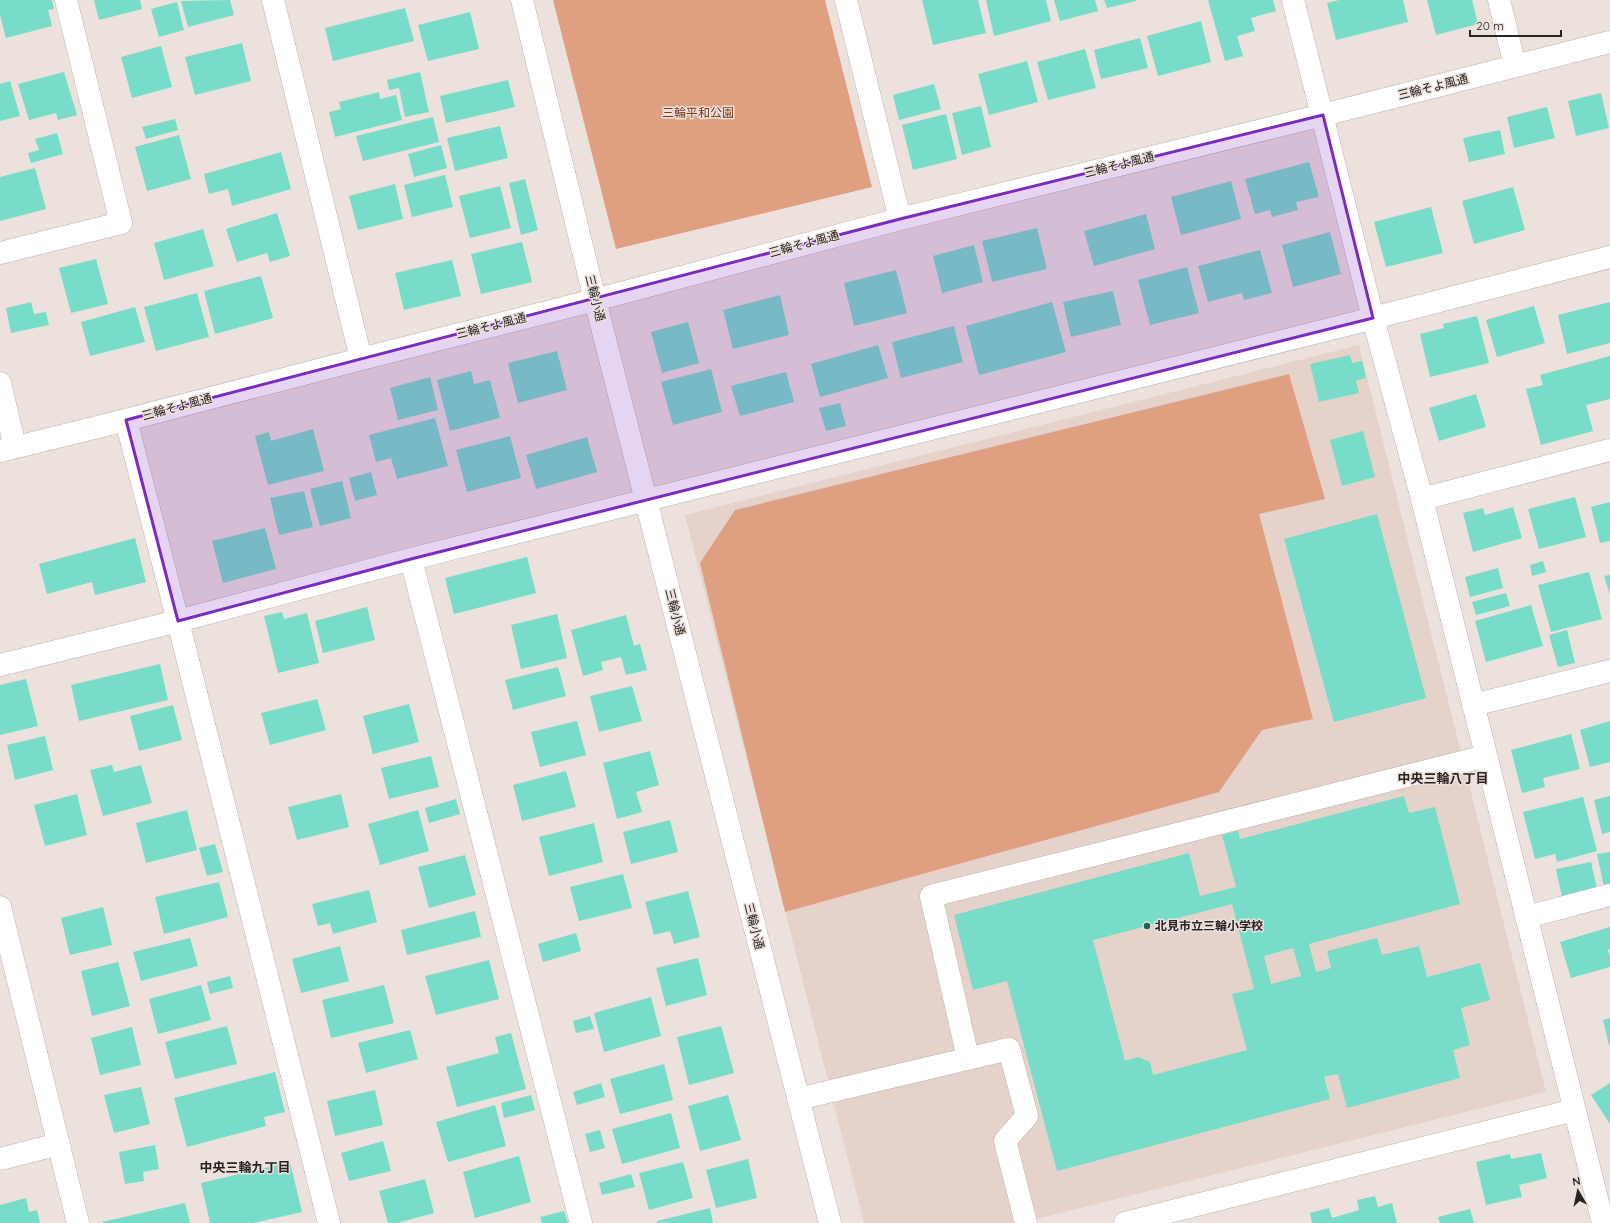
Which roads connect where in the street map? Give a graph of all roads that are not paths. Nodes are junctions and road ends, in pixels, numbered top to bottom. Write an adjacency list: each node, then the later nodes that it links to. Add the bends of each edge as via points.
1 (66, 0): 11 (street, via 121,222)
2 (273, 0): 15 (street)
3 (522, 0): 13 (street, 三輪小通)
4 (846, 0): 10 (street)
5 (1293, 0): 9 (street)
6 (1499, 0): 8 (street)
7 (1610, 42): 8 (street, 三輪そよ風通)
8 (1515, 66): 9 (street, 三輪そよ風通)
9 (1323, 115): 10 (street, 三輪そよ風通); 14 (street)
10 (900, 219): 13 (street, 三輪そよ風通)
11 (0, 253)
12 (1610, 257): 14 (street)
13 (595, 300): 15 (street, 三輪そよ風通); 21 (street, 三輪小通)
14 (1373, 318): 20 (street); 21 (street)
15 (361, 359): 17 (street, 三輪そよ風通)
16 (0, 383): 18 (street)
17 (126, 420): 18 (street, 三輪そよ風通); 23 (street)
18 (8, 449)
19 (1610, 450): 20 (street)
20 (1422, 499): 26 (street)
21 (646, 500): 22 (street); 32 (street, 三輪小通)
22 (411, 559): 23 (street); 38 (street)
23 (178, 621): 24 (street); 37 (street)
24 (0, 665)
25 (1610, 671): 26 (street)
26 (1474, 705): 27 (street)
27 (1486, 756): 30 (street); 31 (street, via 931,896)
28 (1610, 895): 30 (street)
29 (0, 907): 34 (street)
30 (1526, 917): 33 (street)
31 (968, 1058): 32 (street); 40 (street, via 1010,1049 1027,1116 1005,1141)
32 (798, 1099): 39 (street, 三輪小通)
33 (1574, 1110): 41 (street); 42 (street)
34 (59, 1144): 35 (street); 36 (street)
35 (0, 1159)
36 (78, 1223)
37 (329, 1223)
38 (581, 1223)
39 (830, 1223)
40 (1026, 1223)
41 (1125, 1223)
42 (1603, 1223)

